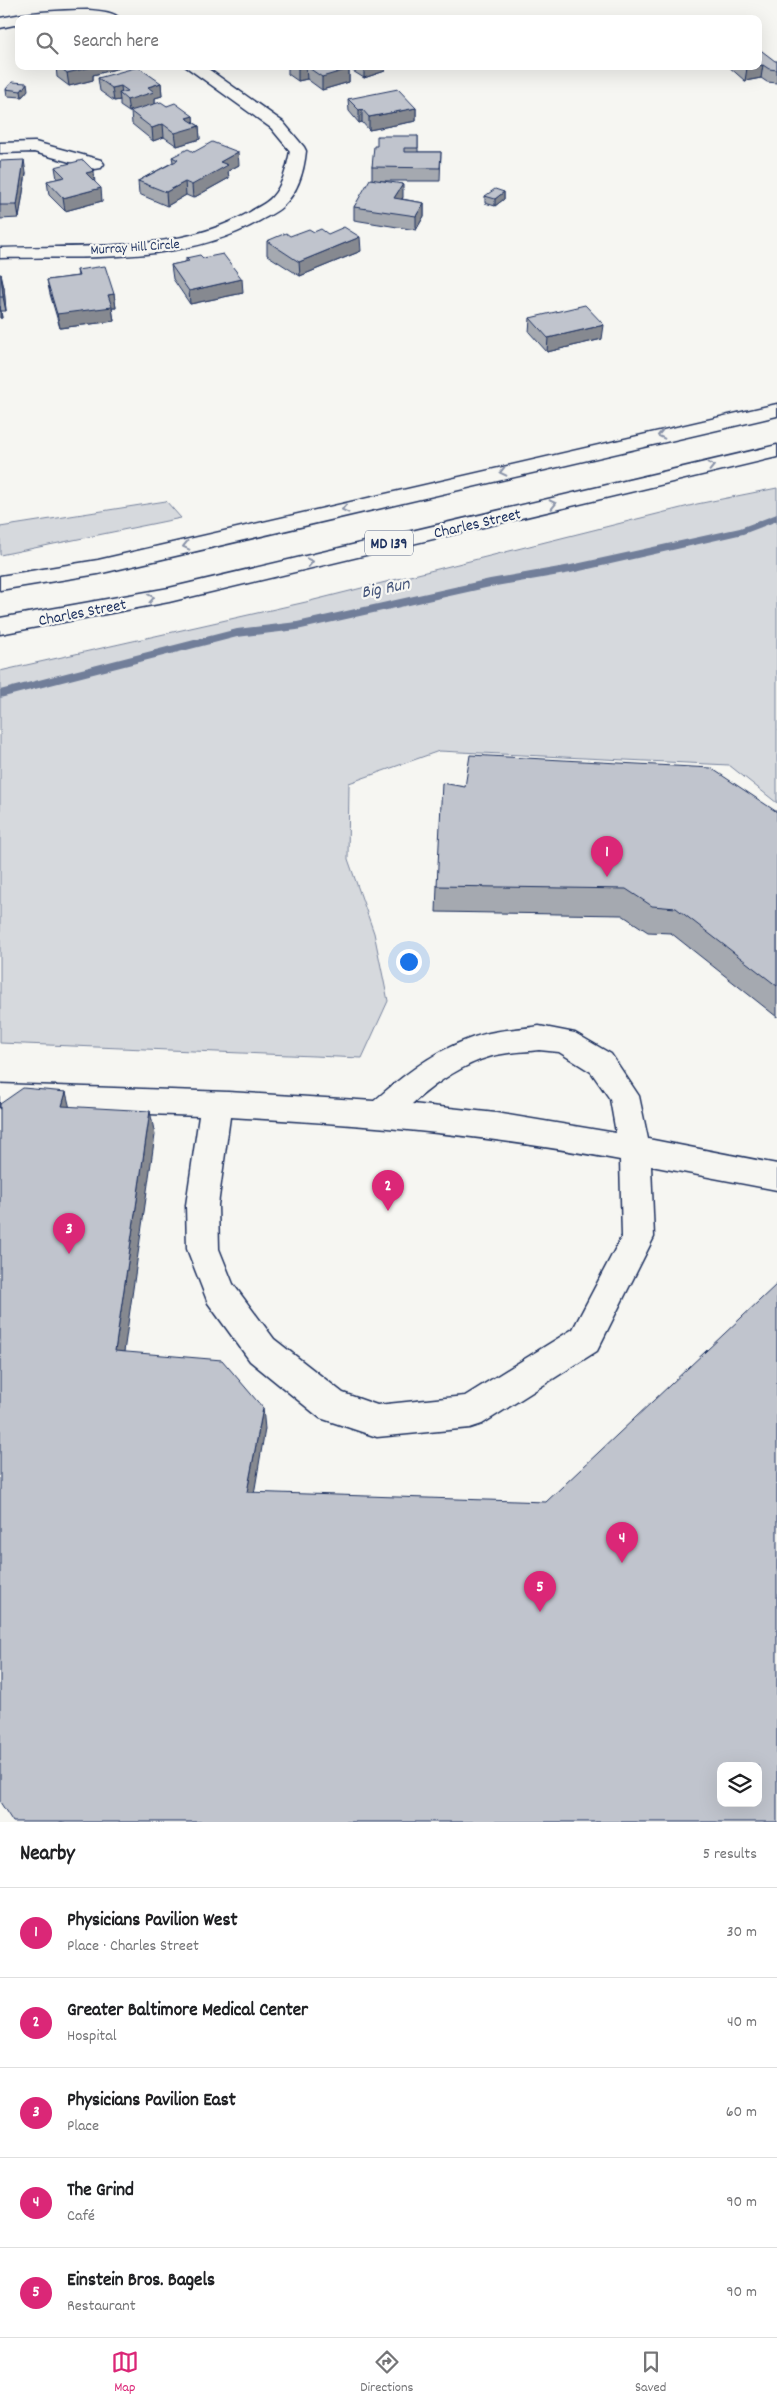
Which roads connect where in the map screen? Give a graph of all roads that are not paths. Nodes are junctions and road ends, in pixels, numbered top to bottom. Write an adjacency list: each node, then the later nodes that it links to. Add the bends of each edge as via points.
1 (15, 19): 2 (main road)
2 (0, 23)
3 (198, 70): 6 (main road, Murray Hill Circle, via 277,125 298,151 296,172 279,201 249,222 194,240 156,247)
4 (0, 148): 5 (main road, via 35,146)
5 (95, 164)
6 (0, 253)
7 (777, 410): 9 (main road, one-way to 9, via 98,567)
8 (777, 451): 10 (main road, Charles Street / MD 139, one-way to 8, via 169,595)
9 (0, 584)
10 (0, 626)
11 (0, 1096): 12 (main road)
12 (216, 1106): 13 (main road); 14 (main road, via 202,1205 203,1249 220,1293 262,1350 332,1406 377,1421 470,1412 584,1340 638,1237)
13 (379, 1115): 14 (main road, via 508,1128); 14 (main road, via 416,1082 448,1062 489,1045 539,1038 565,1041 601,1063 624,1096)
14 (636, 1150): 15 (main road)
15 (777, 1177)

